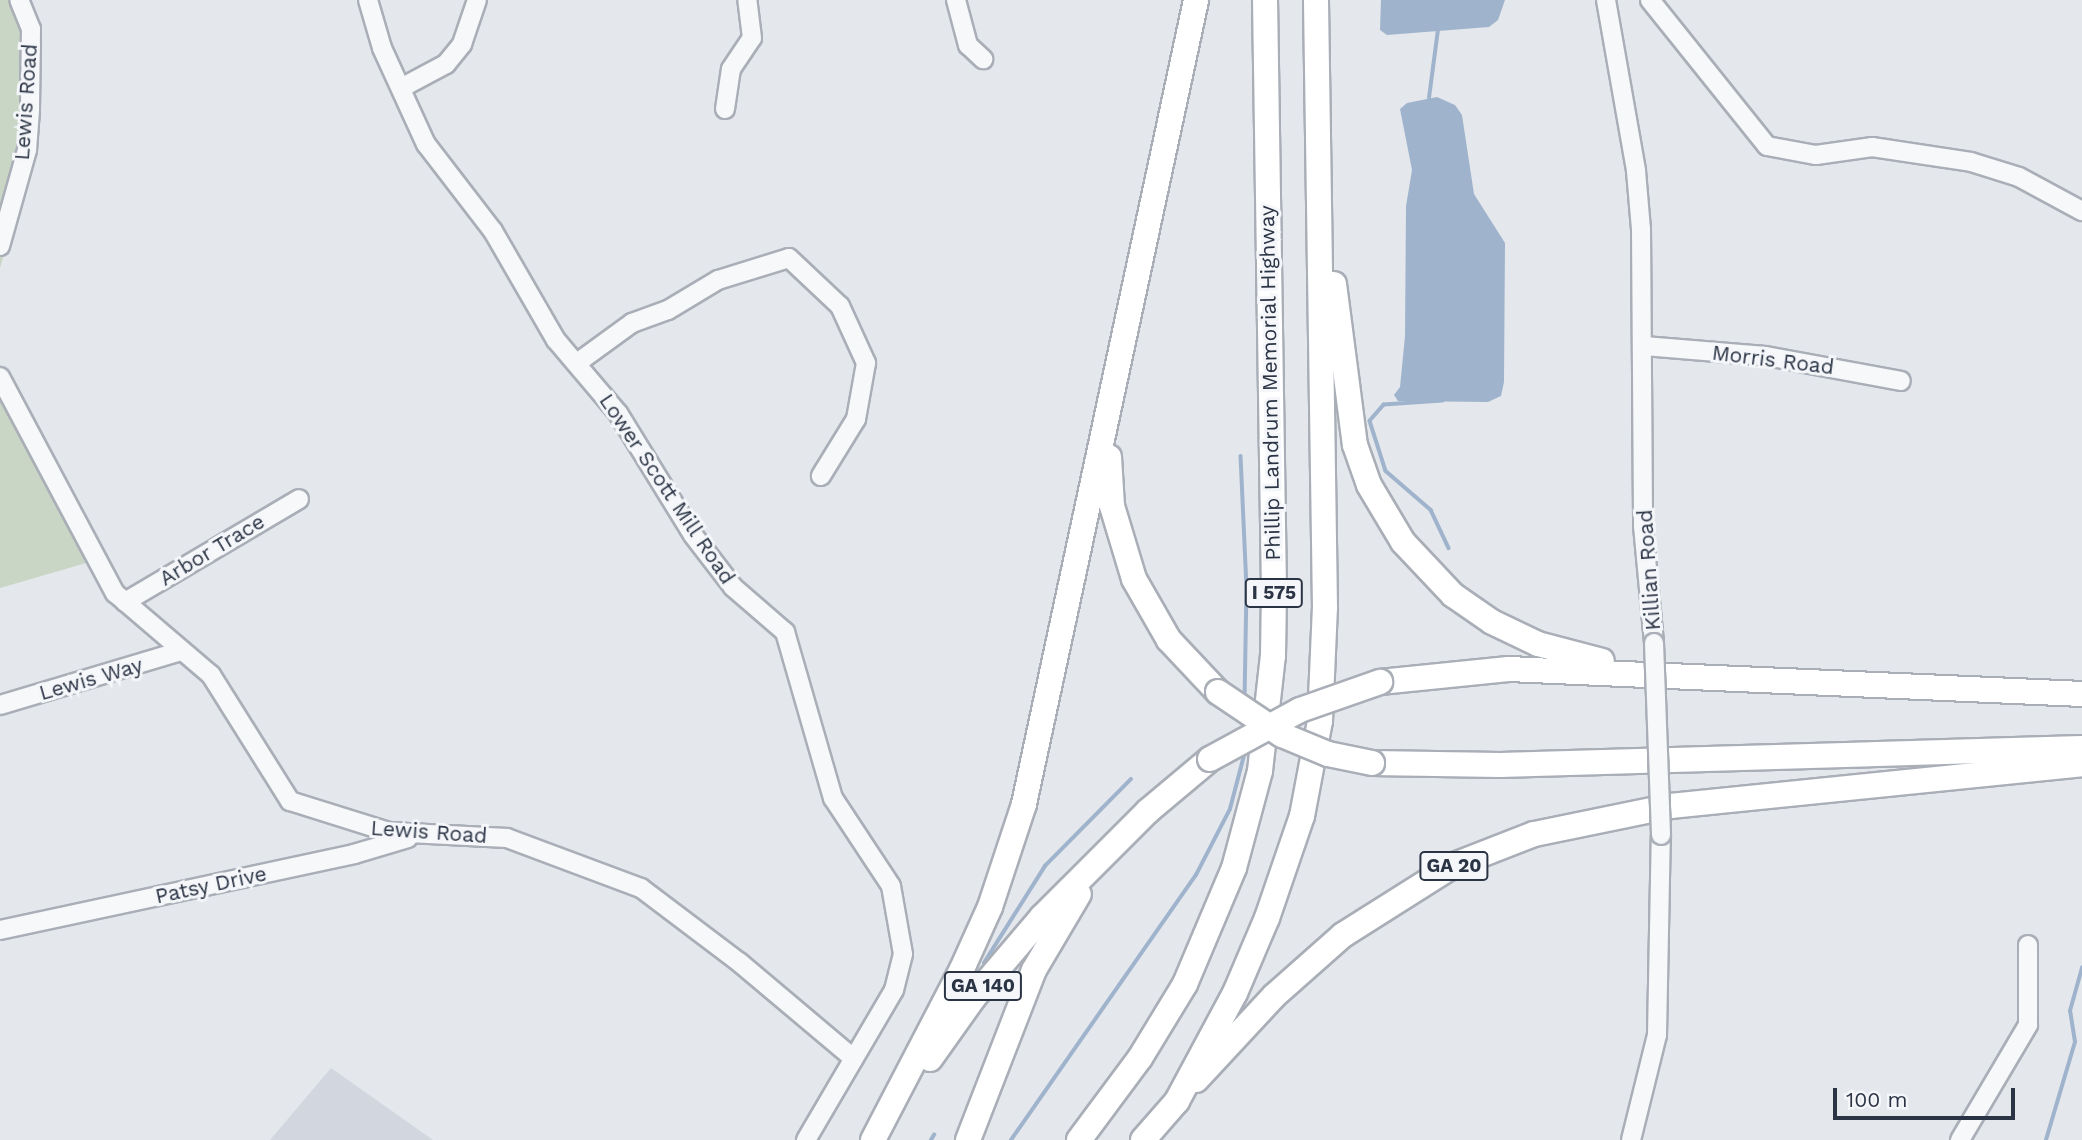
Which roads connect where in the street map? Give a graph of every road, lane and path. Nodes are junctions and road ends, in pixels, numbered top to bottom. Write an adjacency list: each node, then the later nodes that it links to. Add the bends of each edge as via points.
1 (19, 0): 16 (street, Lewis Road, via 31,29 27,150)
2 (368, 0): 12 (street, Lower Scott Mill Road, via 382,48)
3 (477, 0): 12 (street, via 462,44 446,64)
4 (747, 0): 13 (street, via 752,38 731,69)
5 (956, 0): 11 (street, via 968,45)
6 (1196, 0): 21 (highway)
7 (1265, 0): 40 (highway, Phillip Landrum Memorial Highway / I 575, via 1273,630 1260,771 1234,868 1185,984 1140,1058)
8 (1316, 0): 14 (highway, I 575)
9 (1606, 0): 17 (street, Killian Road, via 1636,171)
10 (1650, 0): 15 (street, via 1767,146 1816,155 1872,147 1971,162 2019,177)
11 (984, 59)
12 (401, 88): 18 (street, Lower Scott Mill Road, via 426,144 464,190 556,340)
13 (725, 109)
14 (1318, 140): 26 (highway, via 1350,421 1361,466 1391,524 1434,578 1492,622 1538,644); 36 (highway, I 575, via 1325,608 1320,721 1302,816 1267,918 1235,993)
15 (2082, 211)
16 (0, 246)
17 (1644, 346): 20 (street, Morris Road, via 1766,356); 42 (street, Killian Road, bridge, via 1643,526 1654,643 1661,835 1657,1035)
18 (577, 363): 22 (street, via 632,323 668,310 718,281 789,258 840,306 866,363 856,419); 35 (street, Lower Scott Mill Road, via 618,412 693,535 733,587 785,632 833,798 891,886 903,954 894,990)
19 (0, 377): 24 (street, Lewis Road, via 115,593)
20 (1901, 381)
21 (1109, 418): 29 (highway, bridge, via 1112,506 1133,579 1169,640 1218,692 1282,735 1328,754 1372,763 1500,765); 38 (highway, via 1035,762 1013,843 962,969)
22 (821, 476)
23 (299, 499): 24 (street, Arbor Trace)
24 (125, 601): 25 (street, Lewis Road)
25 (181, 651): 28 (street, Lewis Way); 31 (street, Lewis Road, via 211,675 290,802 356,826)
26 (1647, 672): 27 (highway); 32 (highway, bridge, via 1474,670 1380,682 1300,710 1210,759)
27 (2082, 694)
28 (0, 705)
29 (2082, 748)
30 (2082, 764): 36 (highway, GA 20, via 1670,806 1577,822 1504,845 1416,886 1343,935 1273,996)
31 (421, 834): 33 (street, Patsy Drive, via 355,854); 35 (street, Lewis Road, via 507,838 641,888 739,962)
32 (1110, 847): 38 (highway, GA 140, via 974,997); 39 (highway, via 1034,970)
33 (0, 930)
34 (2028, 945): 43 (street, via 2028,1025)
35 (854, 1059): 37 (street, Lower Scott Mill Road)
36 (1177, 1101): 41 (highway, I 575)
37 (806, 1140)
38 (874, 1140)
39 (968, 1140)
40 (1079, 1140)
41 (1143, 1140)
42 (1631, 1140)
43 (1961, 1140)

